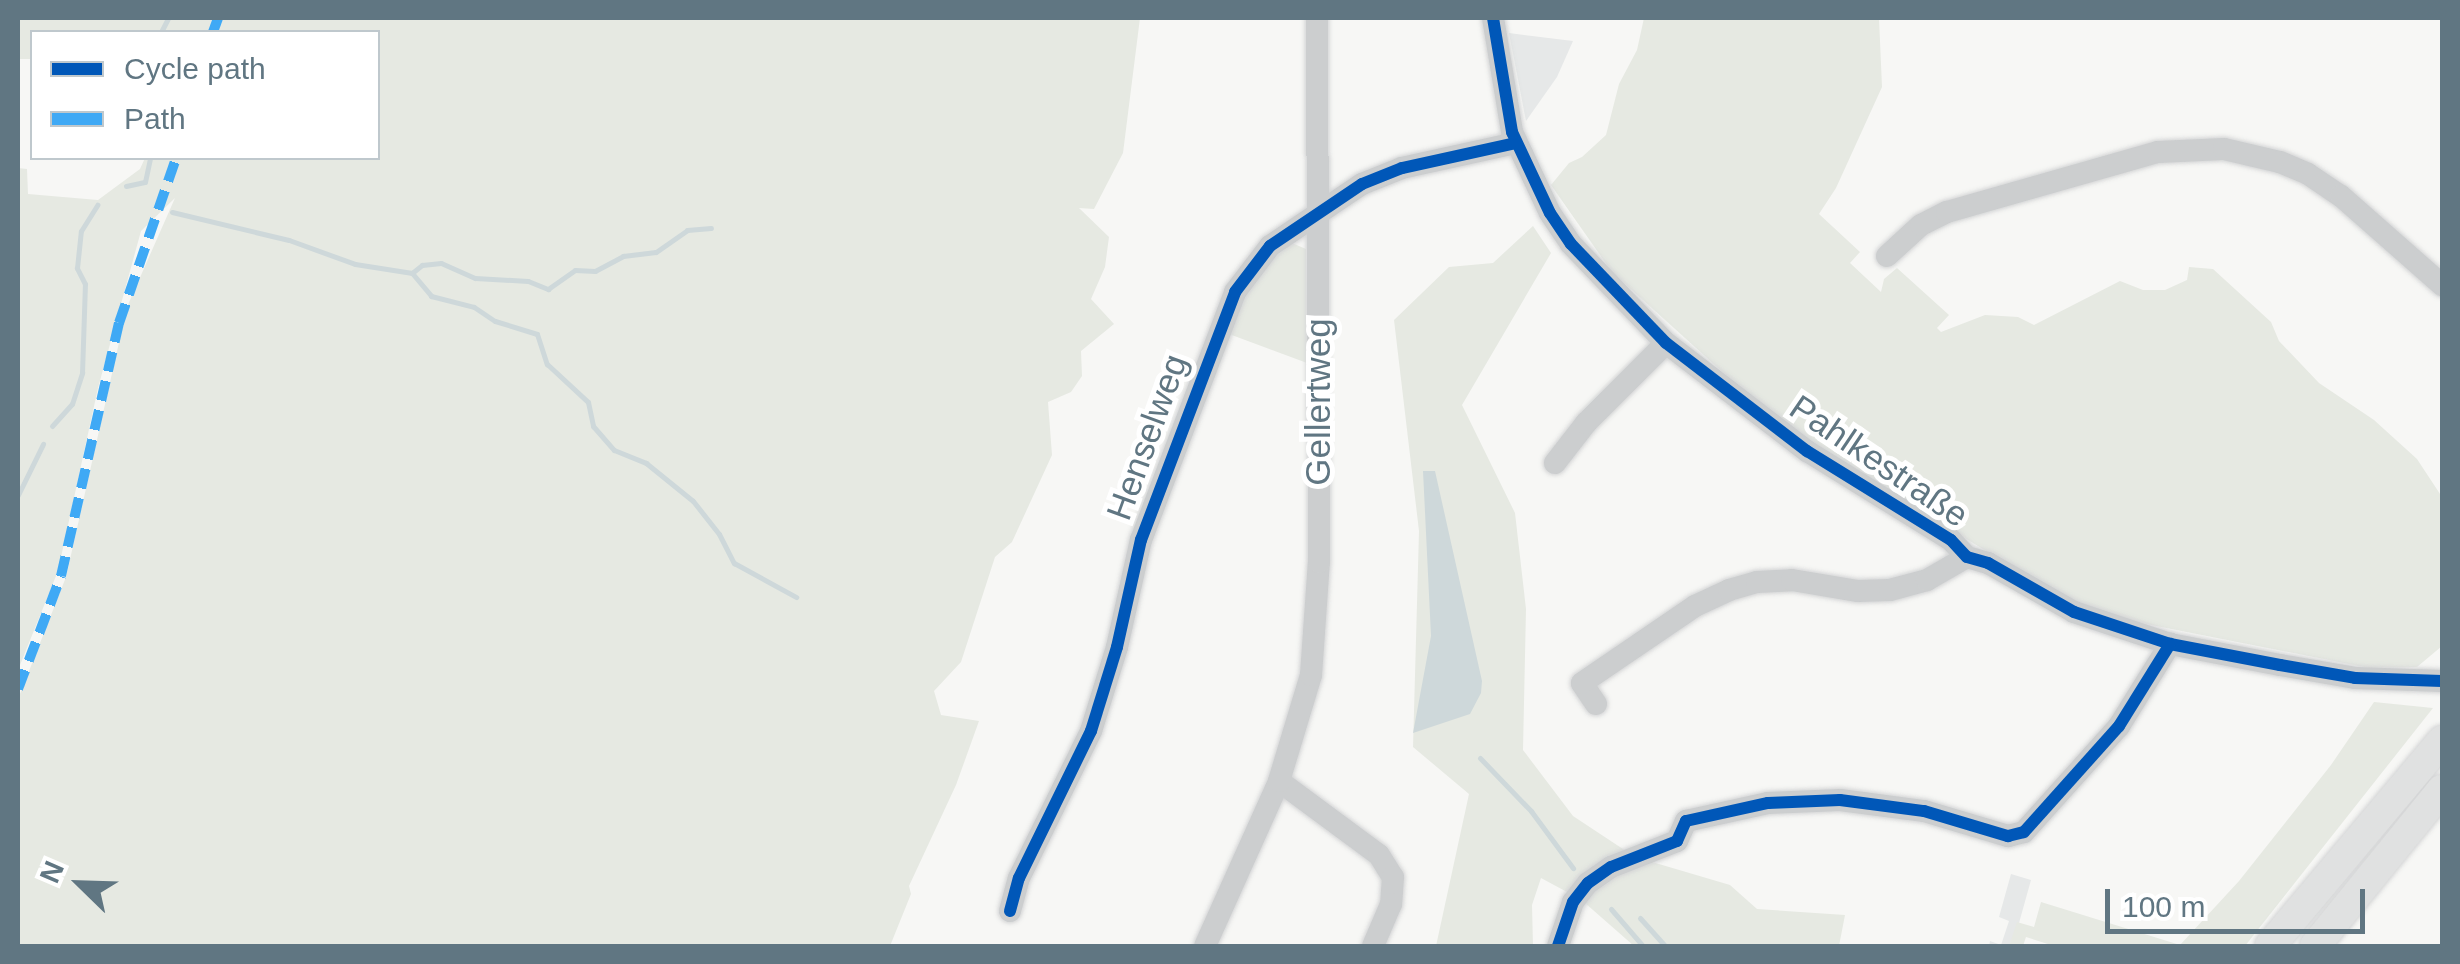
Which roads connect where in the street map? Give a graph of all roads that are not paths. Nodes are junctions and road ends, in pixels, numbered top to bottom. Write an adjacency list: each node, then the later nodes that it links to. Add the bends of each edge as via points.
1 (1317, 18): 4 (street, Gellertweg)
2 (1493, 18): 3 (street, Pahlkestraße)
3 (1516, 144): 4 (street, Henselweg, via 1402,168); 7 (street, Pahlkestraße, via 1571,244)
4 (1318, 210): 14 (street, Gellertweg, via 1317,616 1311,675); 16 (street, Henselweg, via 1270,246 1228,307 1141,540 1091,730 1019,878)
5 (1886, 256): 6 (street, via 1947,212 2158,152 2224,149 2308,174)
6 (2442, 286)
7 (1666, 342): 8 (street); 9 (street, Pahlkestraße, via 1770,426 1951,540)
8 (1555, 463)
9 (1966, 557): 10 (street, Pahlkestraße, via 2074,612); 12 (street, via 1927,580 1890,590 1792,580 1728,590 1582,683)
10 (2170, 644): 11 (street, Pahlkestraße, via 2345,676); 19 (street, via 2128,715 2024,832 2008,836 1924,811 1840,800 1768,803 1686,821 1677,841 1588,883 1569,910)
11 (2442, 680)
12 (1596, 704)
13 (2442, 741): 20 (main road)
14 (1279, 781): 17 (street, Gellertweg); 18 (street, via 1378,854 1394,878 1391,904)
15 (2442, 790): 21 (main road)
16 (1010, 911)
17 (1204, 946)
18 (1372, 946)
19 (1558, 946)
20 (2270, 946)
21 (2314, 946)

